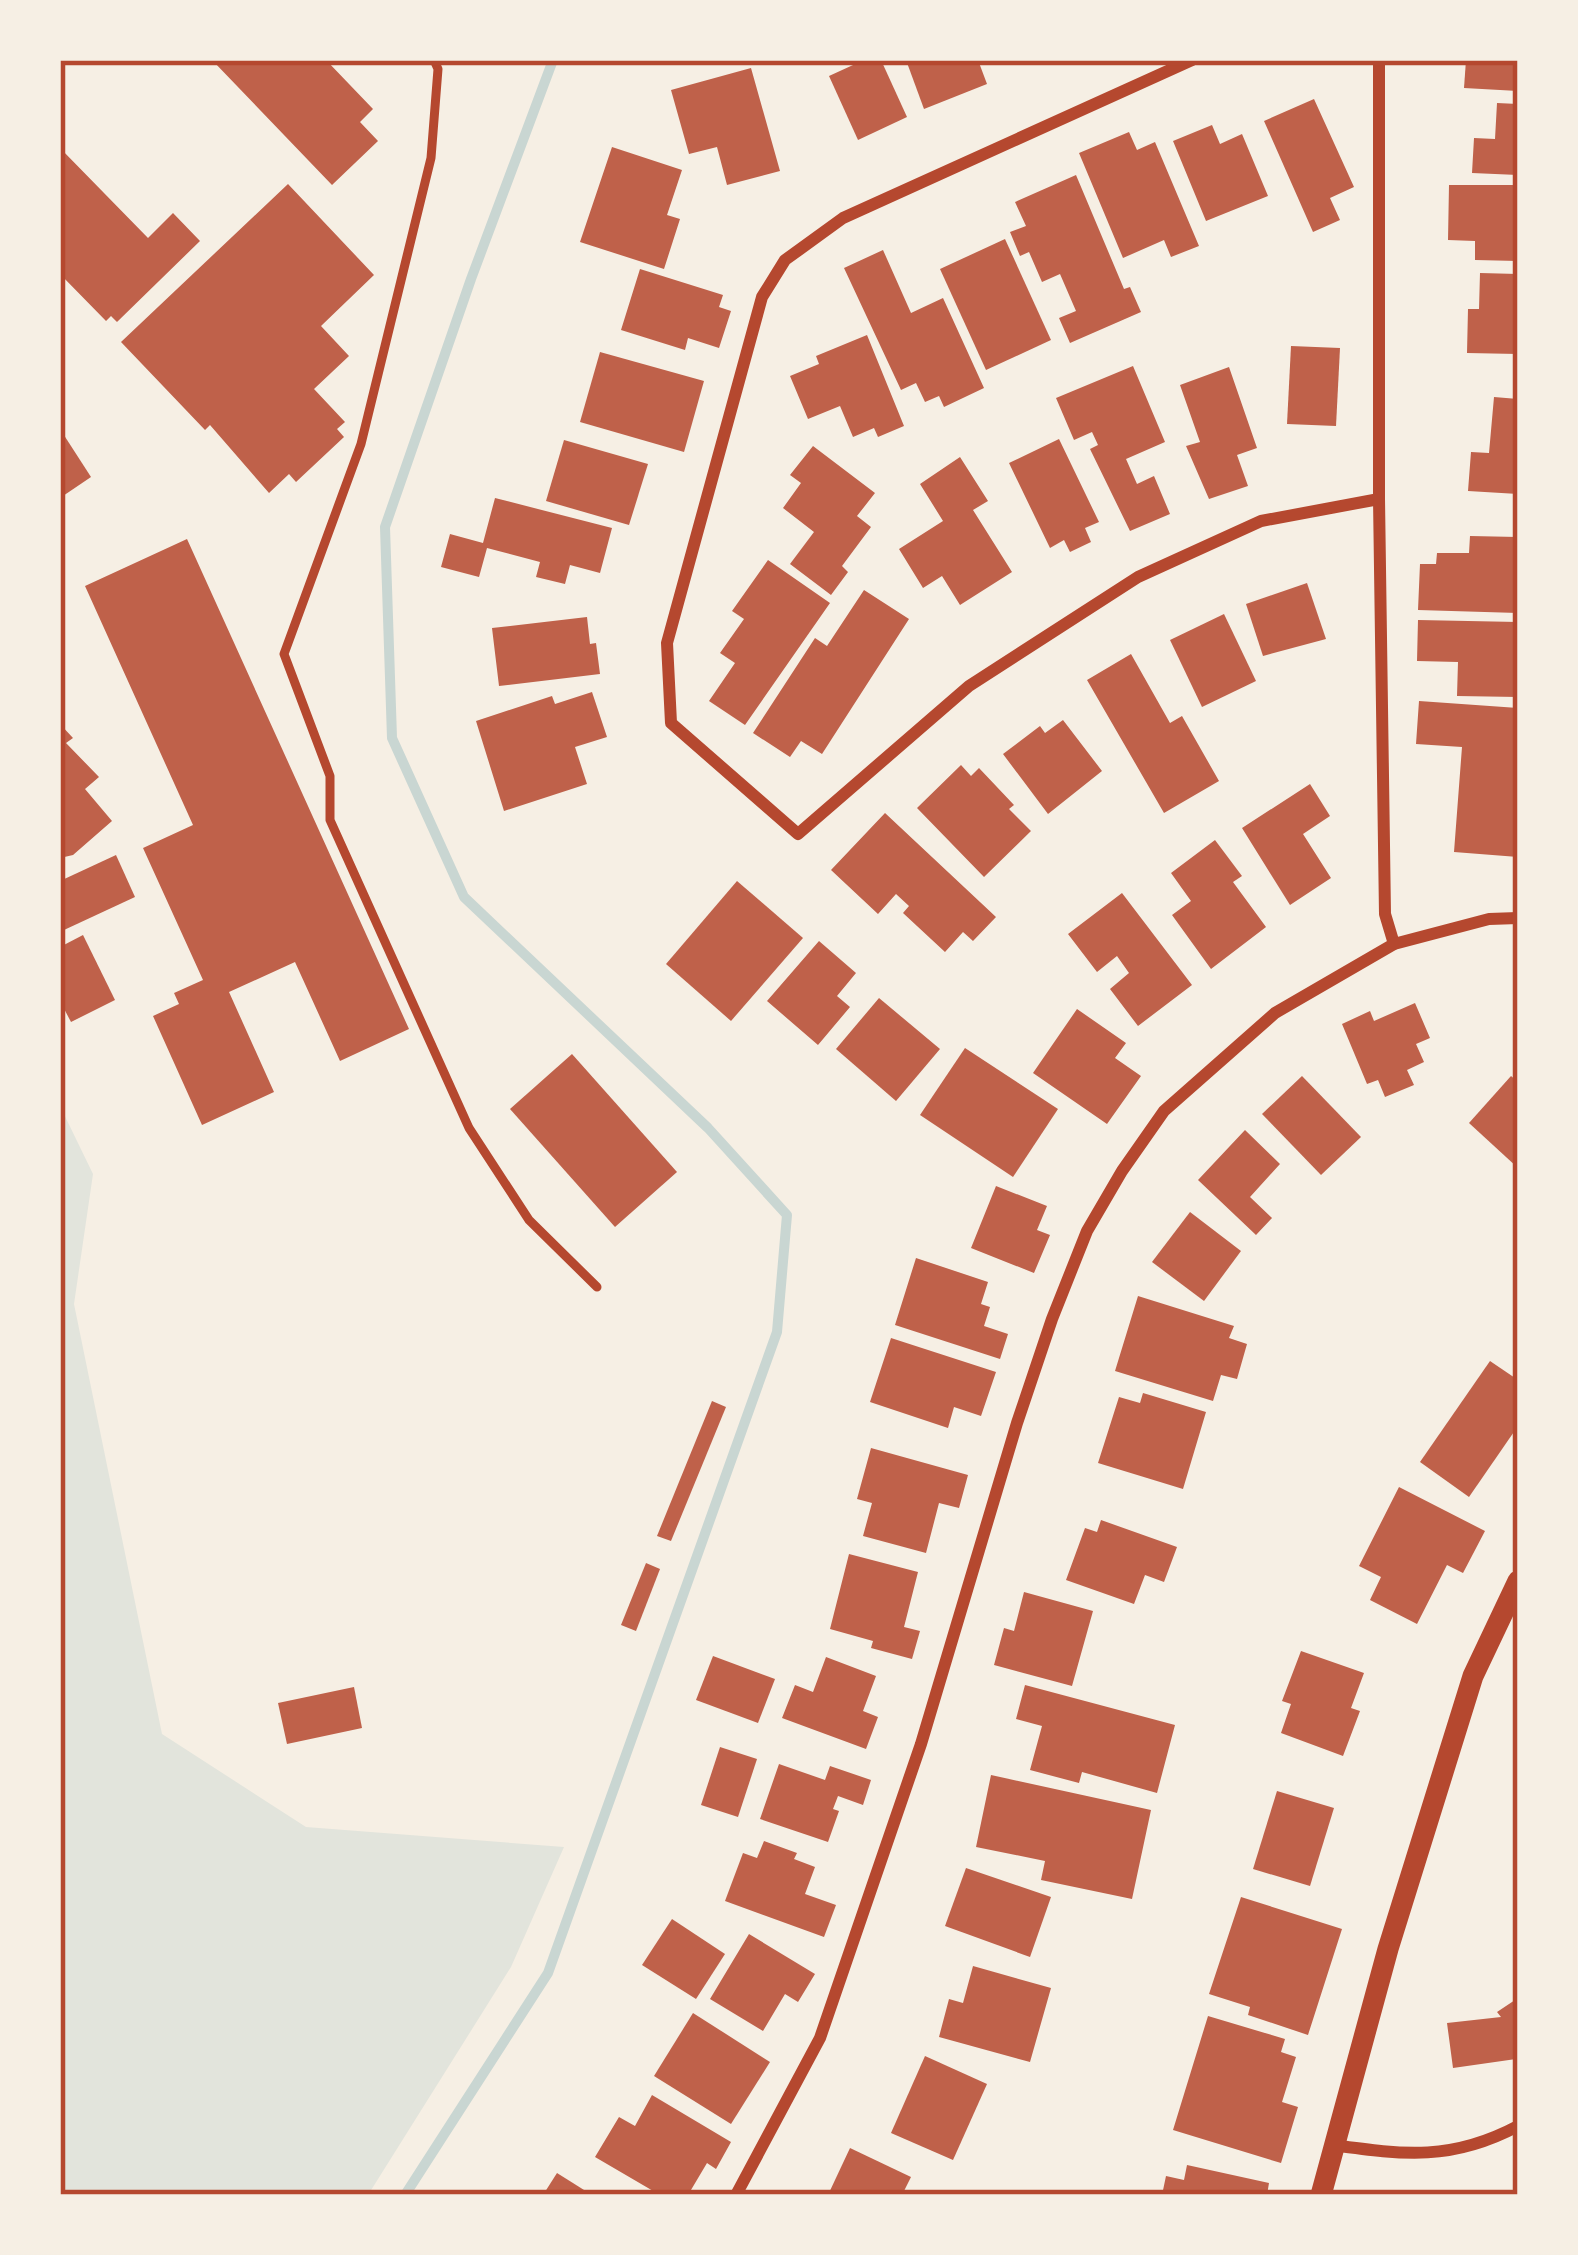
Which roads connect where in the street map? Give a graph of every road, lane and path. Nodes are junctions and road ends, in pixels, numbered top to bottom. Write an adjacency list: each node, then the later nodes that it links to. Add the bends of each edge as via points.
1 (434, 60): 7 (lane, via 430,158 361,444 284,654 330,776 330,820 469,1128 529,1220)
2 (1192, 60): 4 (street, via 843,218 785,260 762,297 667,643 671,723 798,834 969,686 1138,578 1261,521)
3 (1379, 60): 4 (street)
4 (1379, 499): 6 (street, via 1385,914)
5 (1518, 918): 6 (street)
6 (1394, 944): 11 (street, via 1275,1013 1211,1066 1164,1111 1087,1231 1017,1423 853,1948 820,2038)
7 (597, 1287)
8 (1518, 1581): 10 (street, via 1473,1676)
9 (1518, 2126): 10 (street, via 1436,2154)
10 (1333, 2145): 12 (street)
11 (736, 2195)
12 (1321, 2195)

